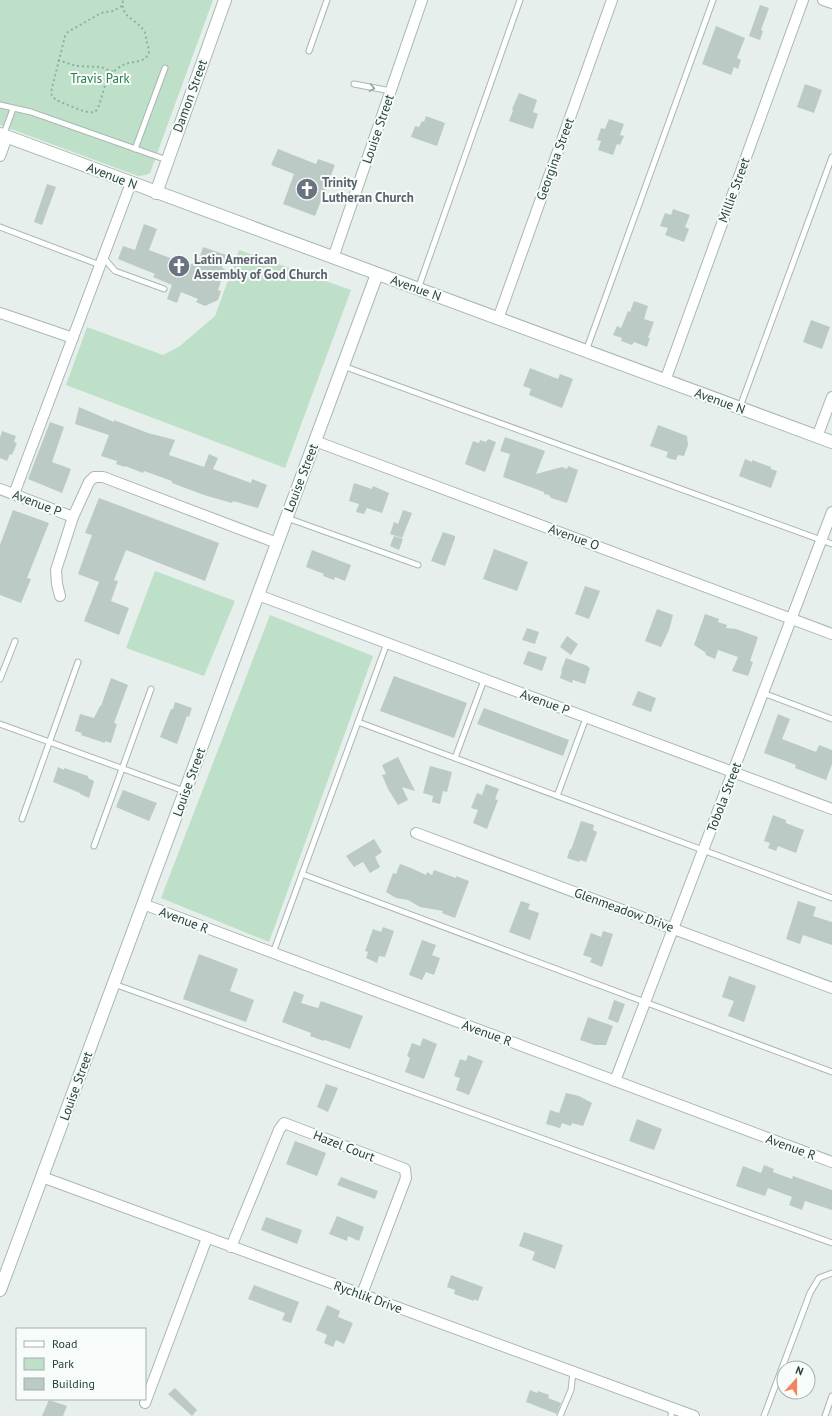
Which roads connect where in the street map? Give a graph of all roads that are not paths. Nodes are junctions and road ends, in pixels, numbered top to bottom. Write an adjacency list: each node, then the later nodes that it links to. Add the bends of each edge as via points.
1 (225, 0): 20 (street, Damon Street)
2 (327, 0): 10 (lane)
3 (422, 0): 13 (street, Louise Street)
4 (520, 0): 28 (lane)
5 (612, 0): 30 (street, Georgina Street)
6 (713, 0): 32 (lane)
7 (803, 0): 34 (street, Millie Street)
8 (823, 0): 9 (street)
9 (832, 3)
10 (309, 51)
11 (165, 68): 17 (lane)
12 (354, 84): 13 (lane, one-way to 13)
13 (391, 91): 24 (street, Louise Street)
14 (0, 105): 15 (lane)
15 (13, 109): 16 (lane); 17 (lane, via 31,112)
16 (3, 136): 18 (street); 21 (street, Avenue N)
17 (135, 149): 20 (lane)
18 (0, 156)
19 (832, 157): 36 (lane)
20 (167, 160): 22 (street, Damon Street)
21 (131, 183): 22 (street, Avenue N); 25 (street)
22 (156, 193): 24 (street, Avenue N)
23 (0, 227): 25 (lane)
24 (333, 258): 26 (street, Avenue N)
25 (102, 261): 27 (lane, via 115,271); 31 (street)
26 (377, 274): 28 (street, Avenue N); 33 (street, Louise Street)
27 (164, 289)
28 (418, 289): 30 (street, Avenue N)
29 (0, 313): 31 (street)
30 (498, 319): 32 (street, Avenue N)
31 (73, 338): 41 (street)
32 (586, 351): 34 (street, Avenue N)
33 (343, 366): 38 (street, Louise Street); 45 (lane)
34 (665, 381): 36 (street, Avenue N)
35 (832, 397): 37 (street)
36 (739, 408): 37 (street, Avenue N)
37 (817, 437): 39 (street, Avenue N)
38 (315, 441): 44 (street, Louise Street); 51 (street, Avenue O)
39 (832, 442)
40 (0, 490): 41 (street, Avenue P)
41 (14, 494): 43 (street, Avenue P)
42 (832, 512): 45 (street, Tobola Street)
43 (73, 517): 46 (street, via 89,482 94,477 103,477); 50 (street, via 56,570)
44 (286, 517): 46 (street, Louise Street); 48 (lane)
45 (821, 540): 47 (lane); 51 (street, Tobola Street)
46 (277, 543): 49 (street, Louise Street)
47 (832, 544)
48 (418, 565)
49 (258, 595): 54 (street, Avenue P); 68 (street, Louise Street)
50 (60, 596)
51 (791, 619): 52 (street, Avenue O); 59 (street, Tobola Street)
52 (832, 634)
53 (15, 641): 56 (lane)
54 (387, 643): 57 (street, Avenue P); 62 (lane)
55 (78, 662): 64 (lane)
56 (0, 679)
57 (484, 680): 60 (street, Avenue P); 65 (lane)
58 (151, 689): 66 (lane)
59 (763, 693): 61 (lane); 67 (street, Tobola Street)
60 (586, 718): 67 (street, Avenue P); 69 (lane)
61 (832, 720)
62 (358, 722): 65 (lane); 75 (lane)
63 (0, 724): 64 (lane)
64 (49, 742): 66 (lane); 71 (lane)
65 (455, 758): 69 (lane)
66 (122, 769): 68 (lane); 73 (lane)
67 (733, 772): 70 (street, Avenue P); 74 (street, Tobola Street)
68 (185, 792): 77 (street, Louise Street)
69 (557, 796): 74 (lane)
70 (832, 809)
71 (22, 820)
72 (416, 833): 78 (street, Glenmeadow Drive)
73 (94, 846)
74 (704, 850): 76 (lane); 78 (street, Tobola Street)
75 (302, 874): 79 (lane); 82 (lane)
76 (832, 898)
77 (143, 904): 79 (street, Avenue R); 80 (street, Louise Street)
78 (674, 928): 81 (street, Glenmeadow Drive); 82 (street, Tobola Street)
79 (273, 953): 84 (street, Avenue R)
80 (114, 984): 86 (street, Louise Street); 88 (lane)
81 (832, 988)
82 (645, 1003): 83 (lane); 84 (street, Tobola Street)
83 (832, 1072)
84 (616, 1081): 85 (street, Avenue R)
85 (832, 1162)
86 (42, 1177): 87 (street, Rychlik Drive); 91 (street, Louise Street)
87 (207, 1238): 89 (street, Rychlik Drive); 95 (street)
88 (832, 1243)
89 (231, 1247): 92 (street, Rychlik Drive); 92 (street, Hazel Court, via 284,1123 405,1169 406,1178)
90 (832, 1273): 99 (lane, via 819,1278 810,1293)
91 (0, 1290)
92 (362, 1294): 93 (street, Rychlik Drive)
93 (573, 1372): 96 (street, Rychlik Drive); 97 (lane, via 571,1390)
94 (832, 1396): 100 (lane)
95 (145, 1403)
96 (672, 1412): 98 (street, Rychlik Drive)
97 (560, 1416)
98 (694, 1416)
99 (764, 1416)
100 (825, 1416)

